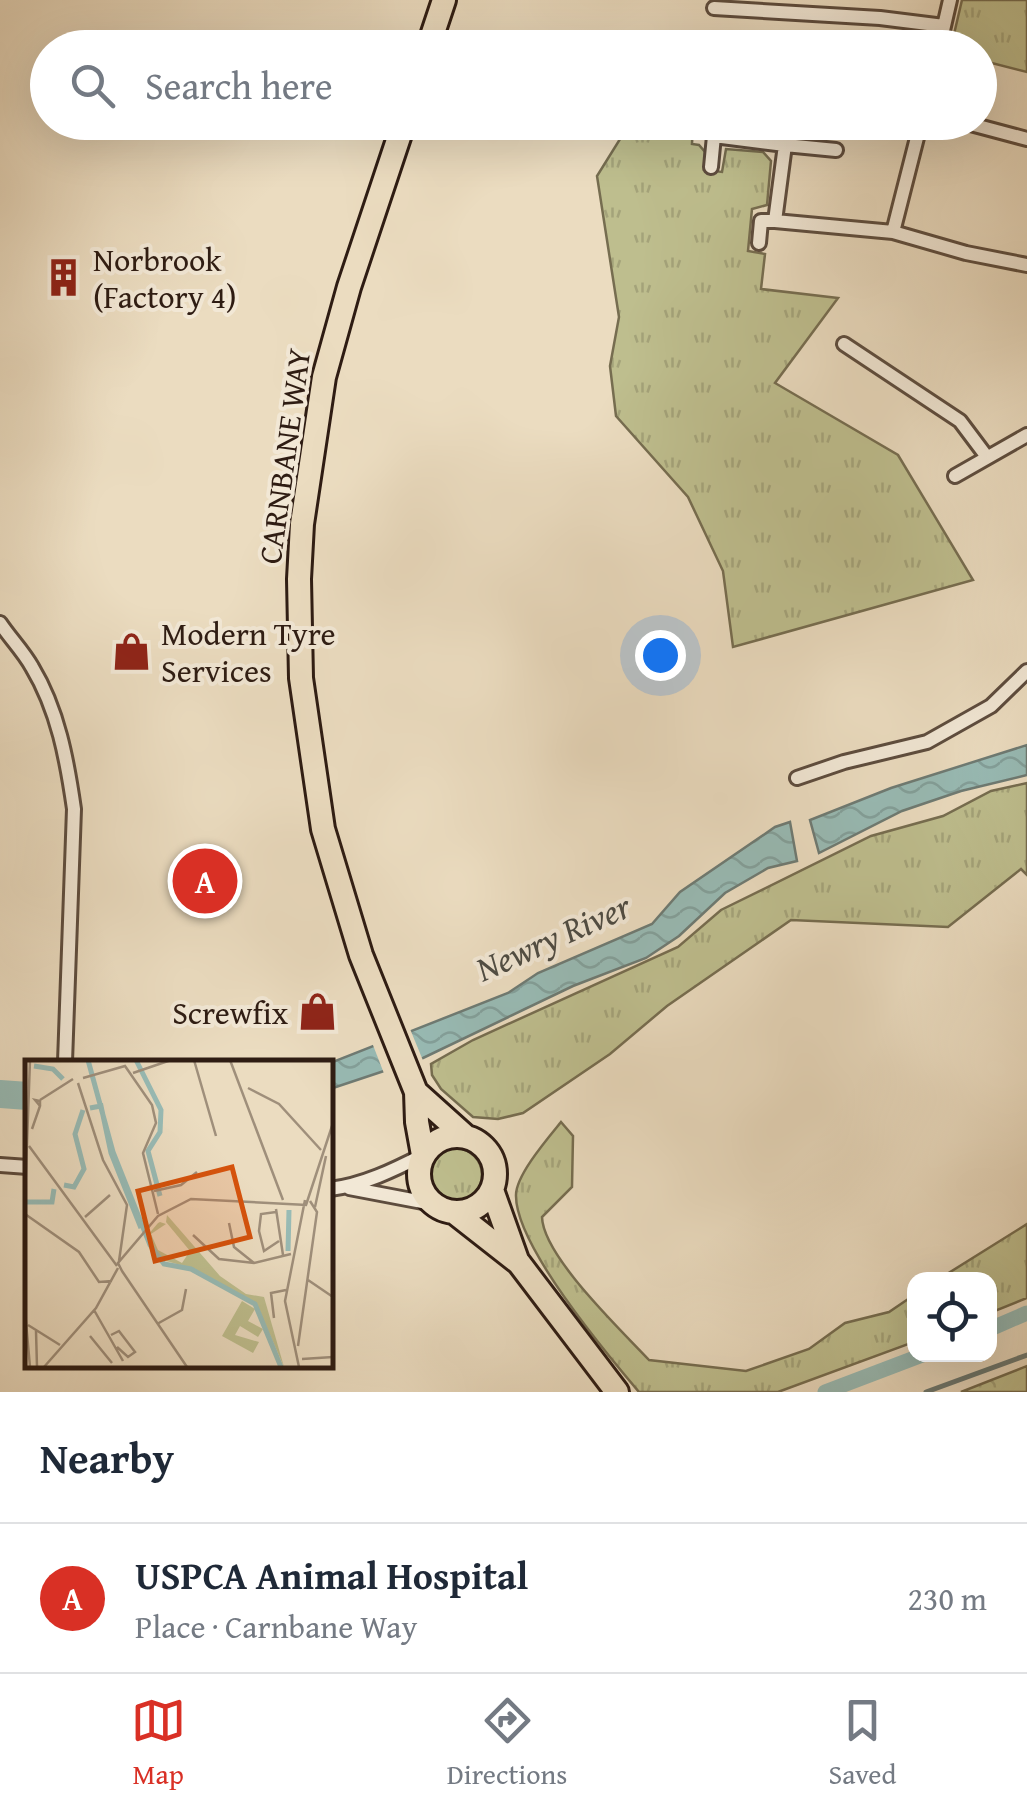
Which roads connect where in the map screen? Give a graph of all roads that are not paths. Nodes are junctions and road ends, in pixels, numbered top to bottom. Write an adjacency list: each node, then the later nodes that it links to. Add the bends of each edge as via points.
1 (444, 0): 5 (highway)
2 (950, 0): 4 (street)
3 (714, 8): 4 (street)
4 (944, 26): 6 (street)
5 (434, 30)
6 (943, 30)
7 (997, 131): 8 (street)
8 (1027, 139)
9 (398, 140): 28 (highway, CARNBANE WAY, via 324,378 299,579 301,678 323,829 345,910)
10 (714, 140): 15 (street)
11 (750, 140): 13 (street)
12 (917, 140): 17 (street)
13 (785, 144): 14 (street); 16 (street)
14 (836, 150)
15 (711, 168)
16 (775, 221): 17 (street); 18 (street, via 761,220)
17 (893, 232): 19 (street)
18 (759, 243)
19 (1027, 265)
20 (844, 344): 22 (street, via 960,421)
21 (1027, 434): 22 (street)
22 (986, 457): 23 (street)
23 (955, 476)
24 (0, 622): 27 (street, via 32,666 69,770 74,809)
25 (1027, 671): 26 (street, via 991,706 928,742)
26 (796, 778)
27 (65, 1060)
28 (413, 1084): 29 (highway); 30 (highway)
29 (465, 1136): 30 (highway, via 440,1140); 35 (highway, via 492,1156)
30 (424, 1156): 33 (street); 36 (highway, via 419,1176 426,1196)
31 (0, 1164): 32 (street)
32 (25, 1167)
33 (346, 1187): 34 (street); 36 (street)
34 (332, 1188)
35 (492, 1190): 36 (highway, via 477,1207); 37 (highway)
36 (444, 1208): 37 (highway)
37 (518, 1263): 38 (highway)
38 (617, 1392)

